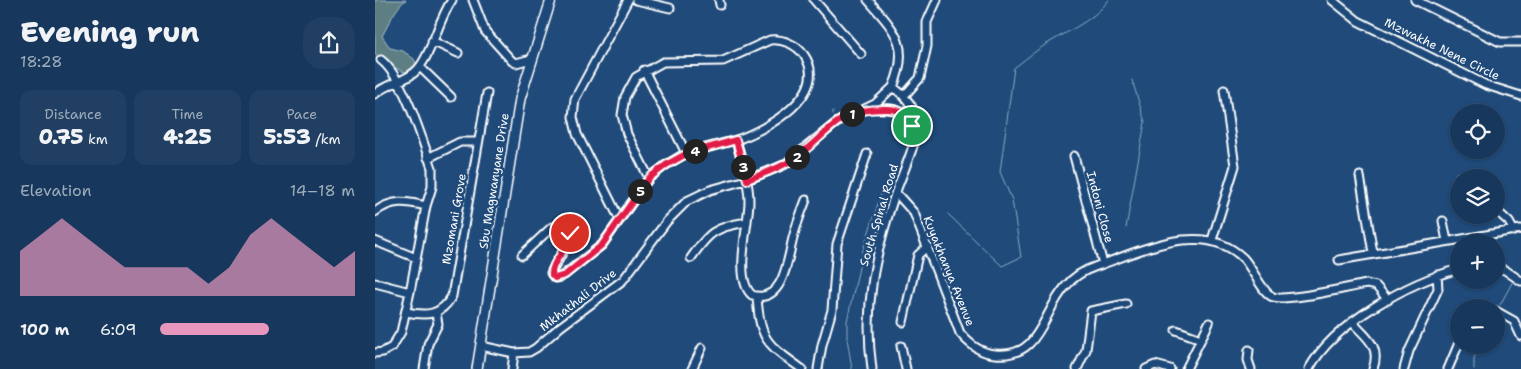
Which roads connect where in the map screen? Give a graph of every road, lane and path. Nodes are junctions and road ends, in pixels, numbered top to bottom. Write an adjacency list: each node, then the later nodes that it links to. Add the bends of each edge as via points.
1 (452, 0): 12 (street)
2 (473, 0): 16 (street, via 485,31 511,61)
3 (551, 0): 16 (main road, Sbu Magwanyane Drive)
4 (627, 0): 44 (street, via 575,98 573,117 577,134)
5 (636, 0): 11 (street)
6 (814, 0): 15 (street)
7 (868, 0): 21 (street, via 889,24 899,43 901,66)
8 (937, 0): 25 (street, via 927,22 927,46 920,78)
9 (1332, 0): 26 (street, Mzwakhe Nene Circle, via 1358,21 1486,85)
10 (1415, 0): 13 (street, via 1500,42)
11 (671, 8)
12 (432, 41): 14 (street); 18 (street)
13 (1521, 42)
14 (458, 53)
15 (861, 54)
16 (531, 59): 76 (main road, Sbu Magwanyane Drive, via 520,99)
17 (381, 60): 20 (street, via 390,67)
18 (420, 67): 20 (street); 27 (street)
19 (644, 70): 29 (street, via 668,61 723,61 770,40 795,46 810,68 806,93 767,126); 32 (street); 37 (street, via 630,86 623,115 627,134)
20 (398, 81): 24 (street); 35 (street)
21 (893, 87): 25 (street, South Spinal Road); 28 (street, Mkhathali Drive, via 884,98)
22 (1224, 90): 48 (street, via 1235,166)
23 (487, 93): 30 (street, Mzomani Grove)
24 (375, 94)
25 (904, 96): 31 (street, South Spinal Road, via 917,118 918,129)
26 (1521, 96)
27 (451, 97)
28 (864, 108): 31 (street, via 893,109 903,113 912,126); 38 (street, Mkhathali Drive, via 836,123 784,165)
29 (736, 140): 32 (street); 38 (street)
30 (478, 142): 35 (street, via 460,142); 68 (street, Mzomani Grove, via 452,296)
31 (912, 148): 39 (street, South Spinal Road)
32 (686, 154): 37 (street)
33 (867, 154): 88 (street, via 837,244 832,310)
34 (1074, 156): 57 (street, Indoni Close)
35 (428, 158): 41 (street, via 433,180)
36 (1360, 176): 52 (street)
37 (649, 178): 44 (street)
38 (747, 180): 46 (street); 81 (street, Mkhathali Drive, via 710,190 687,201 667,221 623,280 536,348)
39 (895, 193): 51 (street, Kuyakhanya Avenue, via 914,213); 89 (street, South Spinal Road, via 871,277 868,325)
40 (806, 200): 64 (street, via 793,236 785,276 768,294)
41 (426, 206): 42 (street, via 396,202); 54 (street)
42 (375, 212)
43 (1505, 218): 47 (street)
44 (620, 220): 53 (street, via 602,245 557,278 551,273 569,241 570,233 566,229 552,227)
45 (1443, 221): 50 (street)
46 (747, 222): 55 (street, via 717,228 704,239); 64 (street, via 745,284)
47 (1517, 230): 50 (street)
48 (1213, 240): 57 (street, Kuyakhanya Avenue, via 1187,239); 65 (street, Kuyakhanya Avenue, via 1243,258 1272,296 1287,297 1367,284 1375,286)
49 (375, 241): 54 (street)
50 (1447, 241): 52 (street)
51 (928, 246): 57 (street, Kuyakhanya Avenue, via 960,333 979,350 1001,355 1027,346 1065,287 1083,272); 70 (street, via 918,255)
52 (1373, 253): 56 (street)
53 (522, 254)
54 (416, 258): 63 (street)
55 (691, 258)
56 (1339, 260)
57 (1103, 264)
58 (1450, 271): 60 (street)
59 (1505, 271): 61 (street)
60 (1437, 275): 65 (street); 98 (street, via 1438,289 1409,351)
61 (1521, 281)
62 (375, 283): 63 (street)
63 (410, 292): 67 (street)
64 (757, 297): 87 (street, via 760,325 768,343)
65 (1388, 300): 72 (street)
66 (1126, 304): 91 (street, via 1091,311 1085,350)
67 (405, 312): 68 (street, via 420,315); 80 (street, via 396,343 389,350)
68 (436, 313): 83 (street, via 438,324 428,344)
69 (1505, 316): 74 (street, via 1514,321)
70 (903, 322)
71 (1209, 322): 75 (street)
72 (1352, 322): 96 (street, via 1327,343); 97 (street, via 1374,346 1377,358)
73 (1176, 330): 75 (street)
74 (1521, 336)
75 (1201, 339): 94 (street)
76 (481, 346): 81 (street, Mkhathali Drive); 84 (main road, Sbu Magwanyane Drive)
77 (901, 346): 90 (street)
78 (702, 348): 86 (street)
79 (1249, 350): 95 (street)
80 (375, 353)
81 (513, 353): 85 (street)
82 (1454, 354): 99 (street)
83 (424, 369)
84 (477, 369)
85 (511, 369)
86 (692, 369)
87 (802, 369)
88 (818, 369)
89 (872, 369)
90 (907, 369)
91 (1077, 369)
92 (1146, 369): 93 (street, via 1155,365)
93 (1170, 369)
94 (1186, 369)
95 (1251, 369)
96 (1309, 369)
97 (1373, 369)
98 (1405, 369)
99 (1448, 369)

